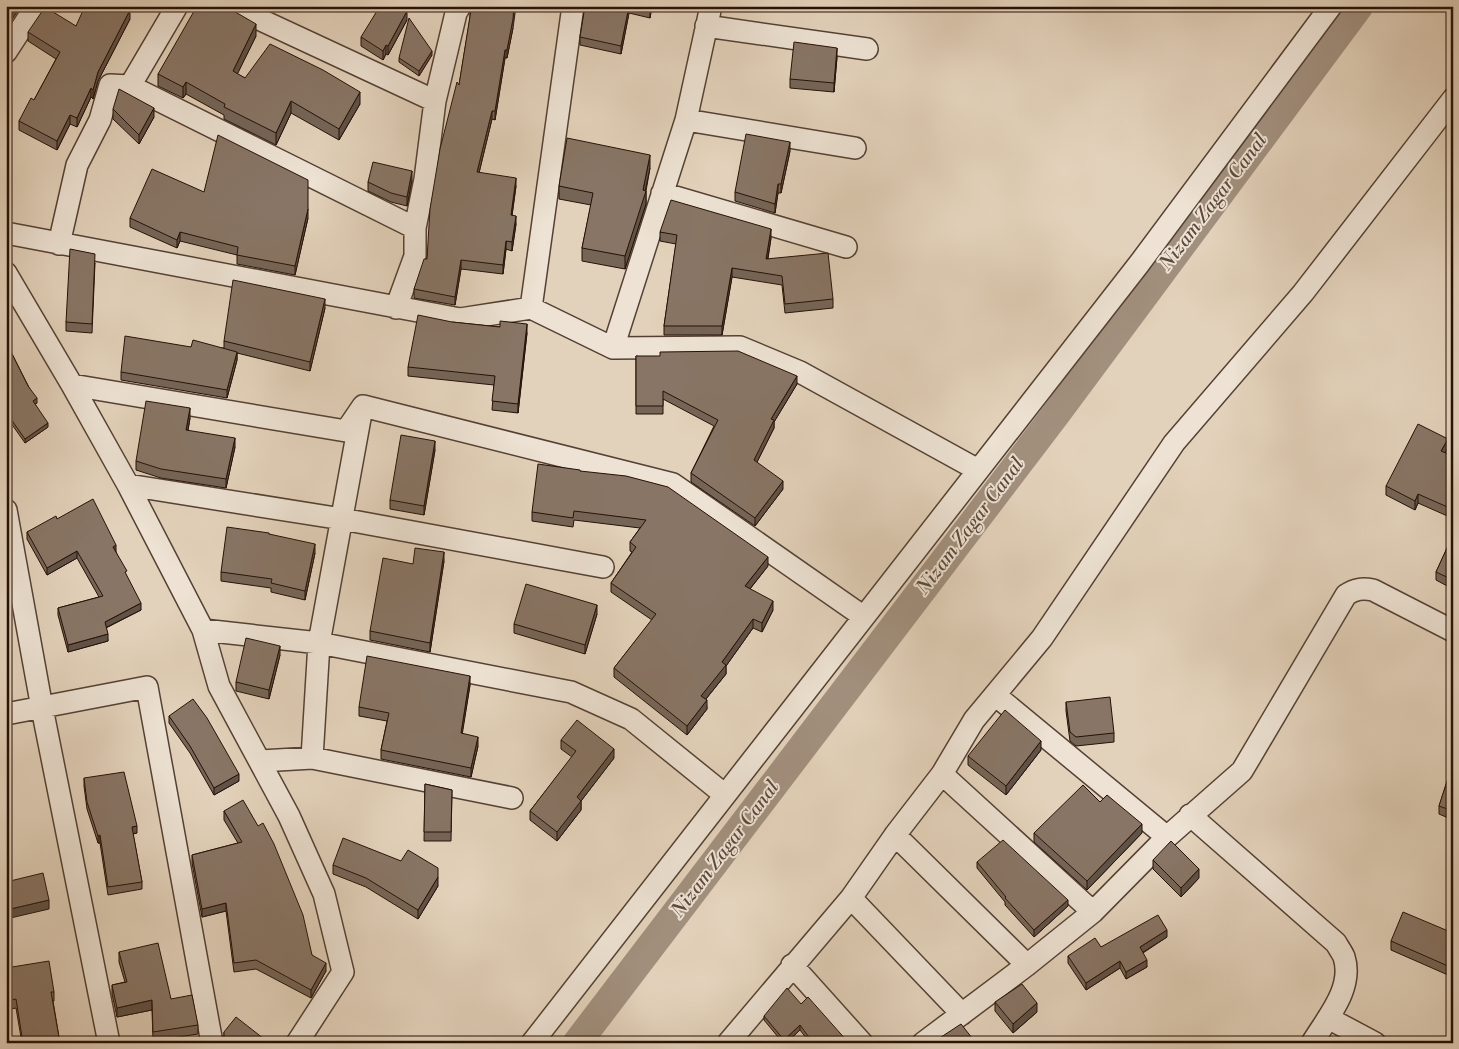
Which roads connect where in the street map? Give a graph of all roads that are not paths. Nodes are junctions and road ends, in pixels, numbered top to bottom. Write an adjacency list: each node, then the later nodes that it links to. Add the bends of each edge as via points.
1 (36, 6): 9 (street)
2 (177, 6): 10 (street)
3 (231, 6): 12 (street)
4 (460, 6): 12 (street)
5 (573, 6): 22 (street)
6 (1331, 6): 26 (street, via 1139,264)
7 (709, 16): 8 (street); 13 (street)
8 (867, 49)
9 (6, 52)
10 (130, 86): 16 (street); 18 (street, via 110,85 100,120 77,165)
11 (1453, 99): 35 (street, via 1303,292 1174,443 1042,638)
12 (435, 101): 16 (street)
13 (686, 120): 14 (street); 15 (street)
14 (856, 148)
15 (662, 194): 19 (street); 23 (street)
16 (415, 228): 21 (street, via 415,256)
17 (6, 233): 18 (street)
18 (59, 244): 21 (street)
19 (846, 247)
20 (6, 273): 24 (street)
21 (396, 308): 22 (street, via 460,319)
22 (531, 308): 23 (street)
23 (613, 348): 26 (street, via 740,347 800,372)
24 (72, 385): 25 (street, via 346,431); 27 (street)
25 (363, 406): 29 (street); 31 (street, via 673,484)
26 (978, 470): 31 (street)
27 (128, 485): 29 (street); 32 (street)
28 (6, 510): 36 (street)
29 (342, 520): 30 (street); 34 (street)
30 (603, 567)
31 (864, 617): 41 (street)
32 (203, 630): 34 (street); 39 (street, via 219,686)
33 (1453, 631): 43 (street, via 1373,590 1364,588 1346,595 1242,771)
34 (319, 643): 38 (street); 41 (street, via 572,692 631,719)
35 (995, 695): 40 (street, via 974,720); 45 (street)
36 (42, 708): 37 (street); 52 (street); 53 (street, via 148,687)
37 (6, 714)
38 (312, 758): 39 (street); 42 (street)
39 (261, 761): 54 (street, via 324,894 342,972)
40 (942, 774): 44 (street); 47 (street)
41 (725, 794): 55 (street)
42 (512, 798)
43 (1190, 815): 45 (street); 51 (street, via 1336,943 1344,956 1346,973 1344,987)
44 (895, 834): 46 (street); 49 (street)
45 (1167, 837): 47 (street)
46 (851, 898): 48 (street); 50 (street)
47 (1093, 912): 49 (street)
48 (792, 965): 56 (street); 57 (street)
49 (1027, 965): 50 (street)
50 (962, 1014): 58 (street)
51 (1328, 1018): 59 (street); 60 (street)
52 (109, 1043)
53 (212, 1043)
54 (297, 1043)
55 (532, 1043)
56 (728, 1043)
57 (862, 1043)
58 (923, 1043)
59 (1312, 1043)
60 (1375, 1043)

